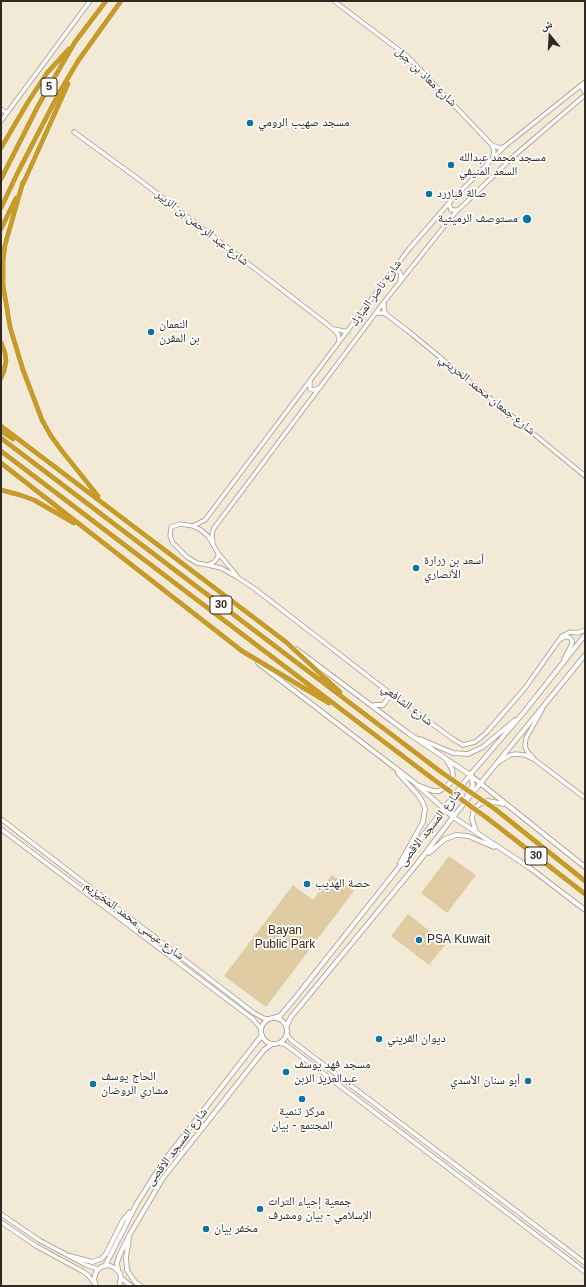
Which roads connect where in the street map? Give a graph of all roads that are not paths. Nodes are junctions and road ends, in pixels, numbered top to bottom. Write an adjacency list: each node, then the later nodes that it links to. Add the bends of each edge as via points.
1 (90, 1): 11 (street)
2 (106, 1): 5 (highway, 5)
3 (121, 1): 6 (highway, 5)
4 (334, 1): 14 (street, شارع معاذ بن جبل, via 407,56)
5 (75, 42): 16 (highway, via 47,73); 18 (highway, 5)
6 (78, 61): 19 (highway); 21 (highway, 5, via 41,126)
7 (585, 83): 8 (street, via 582,88); 15 (street, شارع ناصر المبارك)
8 (585, 92)
9 (585, 95): 22 (street, شارع ناصر المبارك, via 515,155)
10 (1, 109): 11 (street)
11 (7, 114): 12 (street)
12 (1, 121)
13 (74, 132): 29 (street, شارع عبد الرحمن بن الزبير)
14 (492, 145): 15 (street, via 500,148); 17 (street, via 494,155)
15 (505, 146): 17 (street, شارع ناصر المبارك)
16 (1, 148)
17 (490, 161): 20 (street, شارع ناصر المبارك)
18 (1, 178)
19 (23, 182): 23 (highway); 46 (highway, via 5,245 2,274 5,303 13,336 33,399 51,436)
20 (449, 203): 22 (street, via 451,210); 24 (street, شارع ناصر المبارك)
21 (1, 208)
22 (460, 209): 25 (street, شارع ناصر المبارك)
23 (1, 229)
24 (390, 273): 25 (street, via 400,272); 30 (street, شارع ناصر المبارك)
25 (399, 282): 26 (street, شارع ناصر المبارك)
26 (384, 302): 27 (street, شارع ناصر المبارك); 28 (street)
27 (376, 313): 28 (street, شارع جمعان محمد الحريتي); 35 (street, شارع ناصر المبارك)
28 (387, 315): 43 (street, شارع جمعان محمد الحريتي)
29 (328, 325): 30 (street, شارع عبد الرحمن بن الزبير, via 337,330); 32 (street, شارع عبد الرحمن بن الزبير, via 338,334)
30 (348, 331): 32 (street, شارع ناصر المبارك)
31 (1, 342): 33 (highway, via 6,358)
32 (339, 343): 34 (street, شارع ناصر المبارك)
33 (1, 378)
34 (310, 381): 35 (street, via 310,389); 47 (street, شارع ناصر المبارك, via 205,520)
35 (319, 388): 49 (street, شارع ناصر المبارك, via 213,530)
36 (1, 426): 40 (highway)
37 (1, 431): 40 (highway)
38 (1, 438): 62 (highway, 30)
39 (1, 451): 65 (highway, 30)
40 (34, 452): 46 (highway)
41 (1, 460): 44 (highway)
42 (1, 463): 44 (highway)
43 (585, 476)
44 (32, 486): 48 (highway)
45 (1, 490): 48 (highway, via 34,500)
46 (104, 503): 56 (highway)
47 (193, 526): 49 (street, شارع الشافعي, via 205,533); 51 (street, شارع الشافعي, via 180,524 171,527 170,536 173,543 187,557)
48 (90, 532): 57 (highway)
49 (213, 543): 50 (street, شارع الشافعي)
50 (218, 553): 51 (street, via 214,562); 52 (street, شارع الشافعي)
51 (208, 565): 52 (street, شارع الشافعي, via 221,568)
52 (238, 577): 60 (street, شارع الشافعي)
53 (585, 630): 55 (street, شارع الشافعي, via 566,634)
54 (585, 635): 59 (main road, شارع المسجد الاقصى)
55 (559, 641): 59 (street, via 564,637 572,640); 60 (street, شارع الشافعي, via 513,702 486,733 470,744 458,743)
56 (286, 642): 61 (main road); 62 (highway)
57 (242, 651): 65 (highway); 70 (main road)
58 (585, 655): 63 (main road, شارع المسجد الاقصى)
59 (563, 662): 64 (main road, شارع المسجد الاقصى)
60 (391, 694): 61 (main road, via 383,705)
61 (371, 704): 66 (main road)
62 (355, 706): 91 (highway, 30, bridge, via 441,772 495,809)
63 (544, 706): 68 (street, via 526,738 527,751); 69 (main road, شارع المسجد الاقصى)
64 (524, 712): 66 (main road, via 483,747 468,754 448,751); 71 (main road, شارع المسجد الاقصى)
65 (348, 714): 92 (highway, 30, bridge)
66 (408, 732): 67 (main road)
67 (446, 759): 71 (main road); 72 (main road, via 453,775 446,787 432,791)
68 (535, 760): 69 (street, via 516,754); 75 (street)
69 (499, 762): 74 (main road, شارع المسجد الاقصى)
70 (390, 764): 72 (main road); 90 (main road, via 419,796 425,809 422,824)
71 (470, 775): 73 (main road, شارع المسجد الاقصى); 74 (main road); 78 (main road, via 473,785)
72 (415, 783): 77 (main road)
73 (464, 783): 77 (main road, شارع المسجد الاقصى); 79 (main road, via 451,807)
74 (481, 784): 76 (main road); 78 (main road, شارع المسجد الاقصى)
75 (585, 798)
76 (506, 805): 82 (main road, via 490,801 478,806 472,819); 89 (main road)
77 (443, 809): 79 (main road); 90 (main road, شارع المسجد الاقصى)
78 (460, 810): 79 (main road, شارع المسجد الاقصى)
79 (453, 817): 82 (main road); 88 (main road, شارع المسجد الاقصى)
80 (1, 819): 83 (street, شارع عيسى محمد المخيزيم)
81 (1, 829): 84 (street, شارع عيسى محمد المخيزيم)
82 (477, 834): 86 (main road)
83 (32, 842): 84 (street, via 31,847); 85 (street, شارع عيسى محمد المخيزيم)
84 (26, 848): 87 (street, شارع عيسى محمد المخيزيم)
85 (41, 850): 87 (street, via 36,851); 94 (street, شارع عيسى محمد المخيزيم)
86 (505, 851): 88 (main road, via 465,836 453,835 442,840); 93 (main road)
87 (36, 856): 95 (street, شارع عيسى محمد المخيزيم)
88 (417, 864): 101 (main road, شارع المسجد الاقصى, via 291,1017)
89 (585, 867)
90 (392, 876): 100 (main road, شارع المسجد الاقصى, via 284,1012)
91 (585, 881)
92 (585, 894)
93 (585, 910)
94 (167, 946): 95 (street, via 168,951); 96 (street, شارع عيسى محمد المخيزيم)
95 (163, 952): 97 (street, شارع عيسى محمد المخيزيم)
96 (176, 953): 97 (street); 98 (street, شارع عيسى محمد المخيزيم)
97 (172, 958): 99 (street, شارع عيسى محمد المخيزيم)
98 (244, 1005): 99 (street); 100 (street, شارع عيسى محمد المخيزيم, via 263,1018)
99 (240, 1010): 102 (street, شارع عيسى محمد المخيزيم, via 253,1019)
100 (271, 1019): 101 (main road, via 281,1021); 102 (main road, via 265,1021)
101 (286, 1028): 103 (main road)
102 (261, 1029): 104 (main road)
103 (287, 1034): 105 (main road); 107 (street, via 291,1040)
104 (262, 1036): 106 (main road); 111 (main road, شارع المسجد الاقصى, via 161,1165)
105 (279, 1043): 106 (main road); 108 (street, via 286,1045)
106 (272, 1044): 118 (main road, شارع المسجد الاقصى, via 264,1050 171,1168 150,1198)
107 (401, 1123): 108 (street, via 401,1127); 109 (street)
108 (396, 1129): 110 (street)
109 (409, 1130): 110 (street, via 405,1132); 112 (street)
110 (405, 1136): 114 (street)
111 (136, 1205): 119 (main road, via 123,1220 101,1259 92,1262); 121 (main road, شارع المسجد الاقصى)
112 (515, 1211): 114 (street, via 515,1214); 115 (street)
113 (1, 1214): 119 (street, via 39,1240)
114 (510, 1215): 117 (street)
115 (523, 1217): 117 (street); 120 (street)
116 (1, 1222): 126 (street, via 36,1246 82,1271)
117 (519, 1222): 124 (street)
118 (130, 1234): 123 (main road, شارع المسجد الاقصى, via 119,1256); 129 (main road, via 126,1257 127,1270)
119 (70, 1256): 122 (street)
120 (585, 1263)
121 (105, 1266): 122 (main road); 123 (main road, via 112,1266)
122 (98, 1269): 126 (main road, via 94,1275)
123 (118, 1270): 125 (main road)
124 (585, 1272)
125 (121, 1278): 127 (main road); 128 (main road)
126 (95, 1284)
127 (119, 1286)
128 (131, 1286)
129 (141, 1286)

